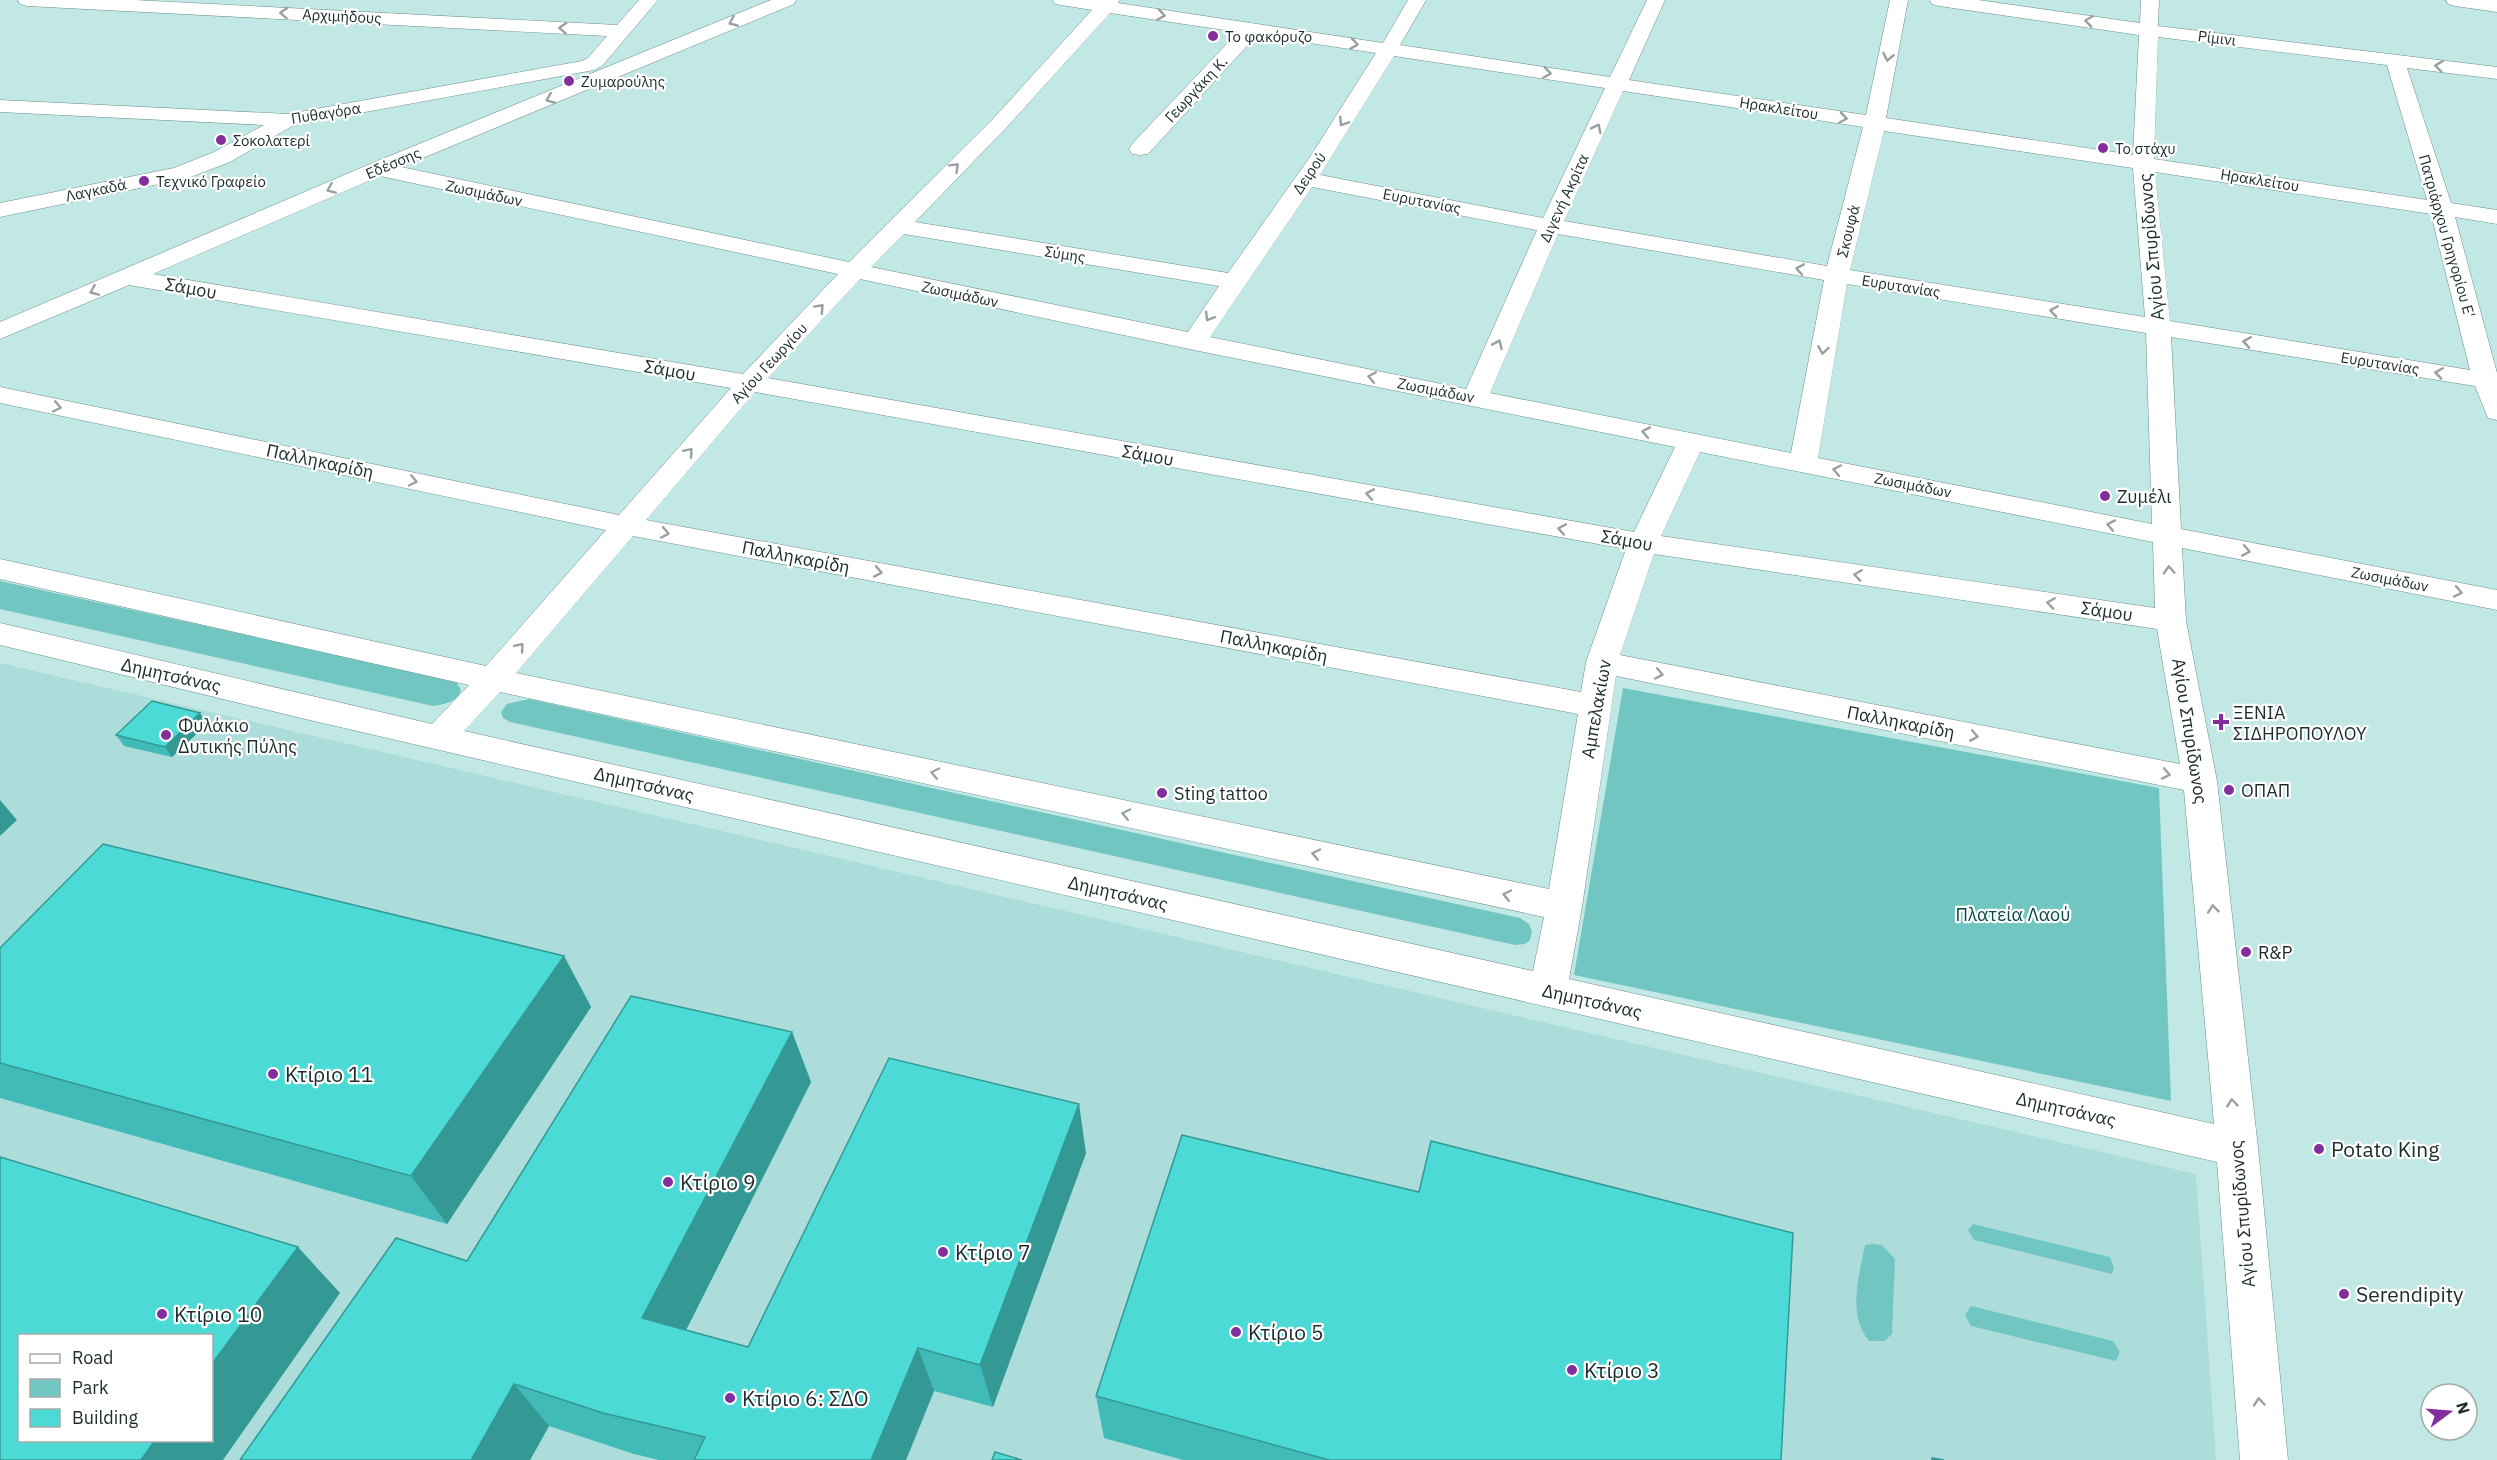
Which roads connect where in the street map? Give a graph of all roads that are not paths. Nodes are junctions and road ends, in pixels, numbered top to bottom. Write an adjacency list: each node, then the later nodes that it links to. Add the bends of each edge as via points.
1 (27, 0): 14 (street, Αρχιμήδους, one-way to 1)
2 (649, 0): 14 (street)
3 (787, 0): 17 (street, Εδέσσης, one-way to 17)
4 (1062, 0): 10 (street, Ηρακλείτου)
5 (1417, 0): 15 (street, Δειρού)
6 (1656, 0): 19 (street, Διγενή Ακρίτα)
7 (1899, 0): 22 (street, Σκουφά, one-way to 22)
8 (1938, 0): 12 (street, Ρίμινι, one-way to 8)
9 (2455, 0): 11 (street)
10 (1108, 3): 13 (street, Ηρακλείτου, one-way to 13); 30 (street, Αγίου Γεωργίου, one-way to 10, via 999,124)
11 (2497, 6)
12 (2148, 15): 16 (street, Ρίμινι); 24 (street, Αγίου Σπυρίδωνος)
13 (1252, 29): 15 (street, Ηρακλείτου, one-way to 15); 23 (street, Γεωργάκη Κ.)
14 (621, 31): 17 (street)
15 (1389, 50): 19 (street, Ηρακλείτου, one-way to 19); 26 (street, Δειρού, one-way to 26)
16 (2395, 60): 18 (street, Ρίμινι, one-way to 16); 27 (street, Πατριάρχου Γρηγορίου Ε')
17 (600, 69): 21 (street, Πυθαγόρα, via 576,69); 25 (street, Εδέσσης, one-way to 25)
18 (2497, 73)
19 (1618, 84): 22 (street, Ηρακλείτου, one-way to 22); 31 (street, Διγενή Ακρίτα, one-way to 19)
20 (0, 106): 21 (street, Πυθαγόρα)
21 (288, 120): 28 (street, Λαγκαδά, via 204,165 180,173)
22 (1875, 123): 24 (street, Ηρακλείτου); 33 (street, Σκουφά)
23 (1140, 149)
24 (2143, 162): 27 (street, Ηρακλείτου); 36 (street, Αγίου Σπυρίδωνος)
25 (378, 170): 32 (street, Ζωσιμάδων); 34 (street, Εδέσσης, one-way to 34)
26 (1306, 179): 31 (street, Ευρυτανίας); 35 (street, Δειρού)
27 (2441, 208): 29 (street, Ηρακλείτου); 39 (street, Πατριάρχου Γρηγορίου Ε')
28 (0, 210)
29 (2497, 217)
30 (898, 226): 32 (street, Αγίου Γεωργίου); 35 (street, Σύμης)
31 (1550, 226): 33 (street, Ευρυτανίας, one-way to 31); 42 (street, Διγενή Ακρίτα, one-way to 31)
32 (853, 272): 38 (street, Ζωσιμάδων); 40 (street, Αγίου Γεωργίου, one-way to 32)
33 (1837, 275): 36 (street, Ευρυτανίας, one-way to 33); 45 (street, Σκουφά, one-way to 45)
34 (127, 277): 37 (street, Εδέσσης, one-way to 37); 40 (street, Σάμου)
35 (1232, 281): 38 (street, Δειρού, one-way to 38)
36 (2158, 328): 39 (street, Ευρυτανίας, one-way to 36); 47 (street, Αγίου Σπυρίδωνος)
37 (0, 331)
38 (1194, 342): 42 (street, Ζωσιμάδων, one-way to 38)
39 (2492, 381): 43 (street, Πατριάρχου Γρηγορίου Ε')
40 (749, 383): 46 (street, Αγίου Γεωργίου, one-way to 40); 48 (street, Σάμου, one-way to 40)
41 (0, 395): 46 (street, Παλληκαρίδη, one-way to 46)
42 (1474, 398): 44 (street, Ζωσιμάδων, one-way to 42)
43 (2497, 412)
44 (1691, 441): 45 (street, Ζωσιμάδων); 48 (street, Αμπελακίων)
45 (1803, 463): 47 (street, Ζωσιμάδων, one-way to 45)
46 (625, 525): 54 (street, Αγίου Γεωργίου, one-way to 46); 55 (street, Παλληκαρίδη, one-way to 55)
47 (2168, 536): 50 (street, Ζωσιμάδων, one-way to 50); 51 (street, Αγίου Σπυρίδωνος, one-way to 47)
48 (1644, 543): 51 (street, Σάμου, one-way to 48); 53 (street, Αμπελακίων)
49 (0, 569): 54 (street)
50 (2497, 600)
51 (2171, 621): 57 (street, Αγίου Σπυρίδωνος)
52 (0, 634): 56 (street, Δημητσάνας)
53 (1602, 662): 55 (street, Αμπελακίων); 57 (street, Παλληκαρίδη, one-way to 57)
54 (493, 679): 56 (street, Αγίου Γεωργίου); 58 (street, one-way to 54)
55 (1595, 706): 58 (street, Αμπελακίων)
56 (439, 737): 59 (street, Δημητσάνας)
57 (2200, 781): 60 (street, Αγίου Σπυρίδωνος, one-way to 57)
58 (1564, 907): 59 (street, Αμπελακίων)
59 (1548, 991): 60 (street, Δημητσάνας)
60 (2237, 1148): 61 (street, Αγίου Σπυρίδωνος, one-way to 60)
61 (2264, 1460)

